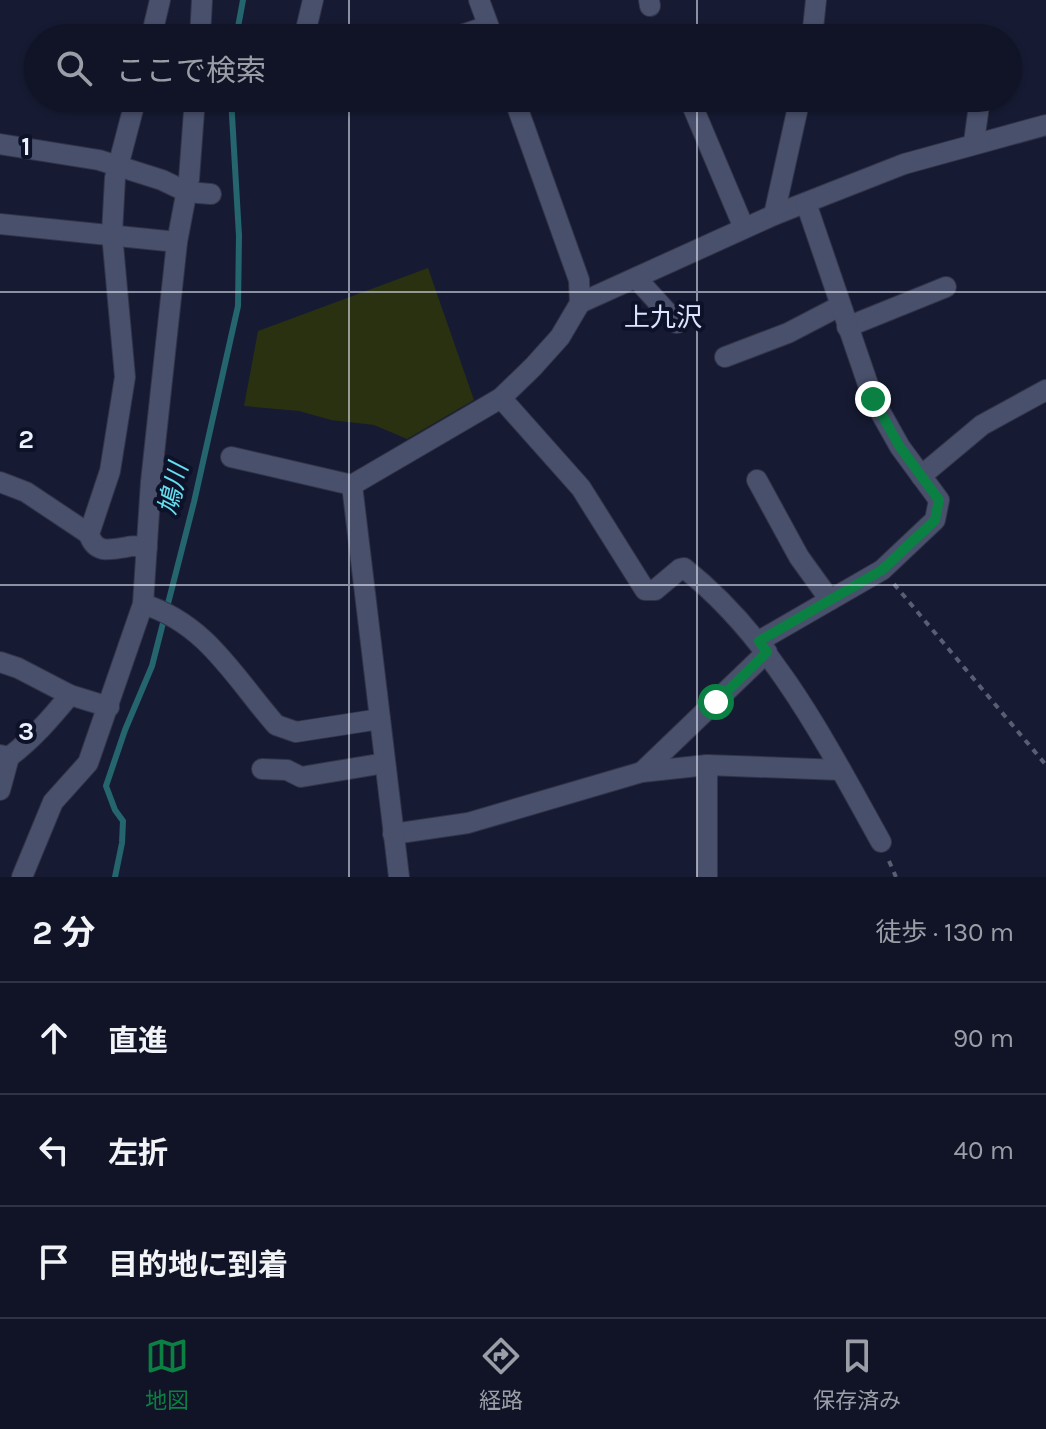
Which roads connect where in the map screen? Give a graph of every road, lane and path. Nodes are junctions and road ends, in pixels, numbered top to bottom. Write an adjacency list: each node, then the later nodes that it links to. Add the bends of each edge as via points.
1 (160, 0): 6 (street)
2 (202, 0): 7 (street)
3 (313, 0): 8 (street)
4 (479, 0): 9 (street)
5 (816, 0): 10 (street)
6 (154, 24)
7 (201, 24)
8 (307, 24)
9 (487, 24)
10 (813, 24)
11 (132, 112): 20 (street)
12 (194, 112): 21 (street)
13 (519, 112): 31 (street, via 579,280)
14 (695, 112): 26 (street)
15 (797, 112): 24 (street)
16 (978, 112): 18 (street)
17 (1046, 125): 18 (street)
18 (974, 142): 23 (street)
19 (0, 144): 20 (street)
20 (118, 164): 21 (street); 27 (street)
21 (187, 192): 22 (street); 28 (street)
22 (211, 194)
23 (806, 203): 24 (street); 32 (street)
24 (774, 215): 26 (street)
25 (0, 224): 27 (street)
26 (744, 228): 29 (street)
27 (112, 234): 28 (street); 43 (street, via 125,377 110,471)
28 (177, 242): 44 (street)
29 (636, 278): 31 (street); 33 (street)
30 (946, 287): 34 (street, via 916,310)
31 (580, 303): 37 (street, via 560,337)
32 (840, 306): 34 (street); 35 (street)
33 (677, 323)
34 (847, 327): 39 (street, via 873,399)
35 (725, 357)
36 (1046, 390): 39 (street, via 982,425)
37 (501, 398): 42 (street); 48 (street, via 581,488 645,590 655,590 684,568)
38 (231, 457): 42 (street)
39 (921, 476): 45 (street, via 939,500 935,520)
40 (757, 480): 46 (street, via 782,507 799,557)
41 (0, 482): 43 (street, via 26,492)
42 (352, 485): 52 (street)
43 (89, 534): 44 (street, via 102,550)
44 (147, 547): 47 (street)
45 (882, 570): 46 (street); 56 (path)
46 (830, 600): 48 (street)
47 (159, 609): 51 (street); 52 (street, via 213,646 249,694 286,730)
48 (763, 647): 58 (street); 59 (street)
49 (0, 662): 50 (street)
50 (70, 695): 51 (street); 53 (street, via 42,729)
51 (109, 707): 64 (street, via 88,763 53,802)
52 (380, 719): 54 (street)
53 (4, 756): 60 (street)
54 (385, 763): 57 (street, via 301,777 287,770); 61 (street)
55 (707, 765): 58 (street); 59 (street); 63 (street)
56 (1046, 765)
57 (262, 769)
58 (841, 770): 62 (street)
59 (642, 772): 61 (street, via 468,823)
60 (0, 790)
61 (393, 834): 65 (street)
62 (881, 842)
63 (707, 876)
64 (22, 877)
65 (399, 877)

